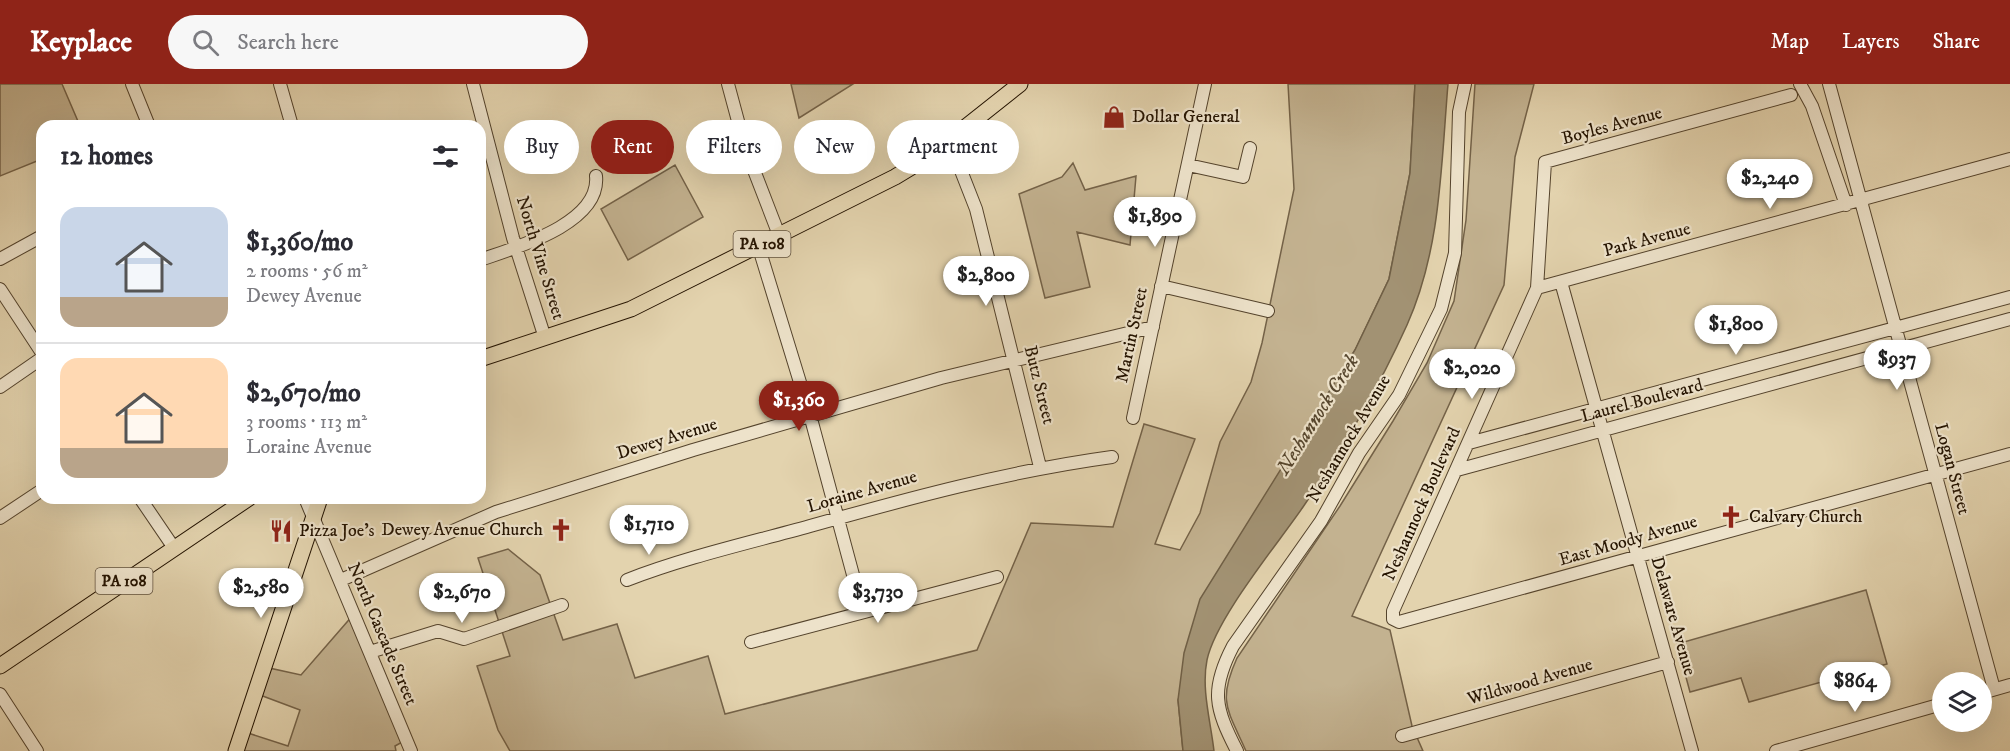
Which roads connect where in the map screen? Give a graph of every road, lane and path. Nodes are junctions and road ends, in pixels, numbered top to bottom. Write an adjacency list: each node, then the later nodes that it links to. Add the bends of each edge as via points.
1 (132, 84): 11 (street)
2 (280, 84): 12 (street)
3 (473, 84): 13 (street, North Vine Street)
4 (728, 84): 25 (street, via 745,147)
5 (1020, 84): 14 (main road, PA 108)
6 (1205, 84): 19 (street, Martin Street)
7 (1465, 84): 86 (street, Neshannock Avenue, via 1460,112 1455,253 1448,291 1399,394 1222,668 1217,683 1218,704)
8 (1800, 84): 24 (street, via 1812,106)
9 (1828, 85): 23 (street, Logan Street)
10 (1791, 95): 18 (street, Boyles Avenue)
11 (147, 120)
12 (290, 120)
13 (479, 120)
14 (974, 120)
15 (1250, 148): 19 (street, via 1243,177)
16 (486, 153): 28 (street, North Vine Street)
17 (2010, 159): 23 (street, Park Avenue)
18 (1545, 162): 33 (street, Neshannock Boulevard)
19 (1188, 165): 32 (street, Martin Street)
20 (901, 174): 25 (main road, PA 108)
21 (962, 174): 44 (street, Butz Street, via 976,209)
22 (596, 176): 28 (street, via 592,197 575,218)
23 (1860, 201): 24 (street, Park Avenue); 39 (street, Logan Street)
24 (1846, 204): 31 (street, Park Avenue)
25 (779, 235): 27 (main road, PA 108)
26 (36, 239): 30 (street)
27 (758, 245): 40 (main road, PA 108, via 631,309); 48 (street)
28 (516, 248): 29 (street); 40 (street, North Vine Street)
29 (486, 258)
30 (0, 259)
31 (1561, 282): 33 (street, Park Avenue); 47 (street, Delaware Avenue)
32 (1161, 286): 36 (street); 38 (street, Martin Street)
33 (1537, 288): 51 (street, Neshannock Boulevard)
34 (0, 289): 41 (street)
35 (2010, 297): 39 (street, Laurel Boulevard)
36 (1268, 311)
37 (2010, 319): 42 (street, Laurel Boulevard)
38 (1153, 327): 44 (street, Dewey Avenue); 49 (street, Martin Street)
39 (1895, 327): 42 (street, Logan Street); 47 (street, Laurel Boulevard)
40 (545, 338): 43 (main road, PA 108)
41 (36, 344)
42 (1901, 349): 50 (street, Laurel Boulevard); 56 (street, Logan Street)
43 (486, 357)
44 (1015, 361): 48 (street, Dewey Avenue); 54 (street, Butz Street)
45 (36, 362): 46 (street)
46 (0, 387)
47 (1596, 409): 50 (street, Delaware Avenue); 51 (street, Laurel Boulevard)
48 (810, 415): 64 (street); 68 (street, Dewey Avenue, via 496,512)
49 (1133, 418)
50 (1602, 430): 55 (street, Laurel Boulevard); 66 (street, Delaware Avenue)
51 (1469, 443): 55 (street, Neshannock Boulevard)
52 (2010, 454): 56 (street, East Moody Avenue)
53 (1112, 457): 54 (street, Loraine Avenue)
54 (1040, 467): 64 (street, Loraine Avenue)
55 (1457, 470): 72 (street, Neshannock Boulevard, via 1394,611)
56 (1935, 474): 66 (street, East Moody Avenue); 77 (street, Logan Street)
57 (36, 494): 63 (street)
58 (144, 504): 65 (street)
59 (240, 504): 65 (main road, PA 108)
60 (308, 504): 62 (street, North Cascade Street)
61 (318, 504): 62 (main road)
62 (313, 517): 68 (street, North Cascade Street); 84 (main road)
63 (0, 518)
64 (838, 518): 69 (street, Loraine Avenue); 71 (street)
65 (174, 548): 76 (main road, PA 108)
66 (1638, 557): 72 (street, East Moody Avenue); 75 (street, Delaware Avenue)
67 (997, 577): 71 (street)
68 (341, 580): 74 (street, North Cascade Street)
69 (627, 580)
70 (562, 605): 74 (street, via 464,639 438,630)
71 (863, 612): 73 (street)
72 (1395, 620)
73 (751, 642)
74 (370, 652): 85 (street, North Cascade Street)
75 (1668, 663): 82 (street, Wildwood Avenue); 87 (street, Delaware Avenue)
76 (0, 666)
77 (1983, 672)
78 (2010, 685): 79 (street)
79 (1992, 690)
80 (0, 694): 83 (street)
81 (1932, 707): 88 (street)
82 (1402, 736)
83 (37, 751)
84 (236, 751)
85 (411, 751)
86 (1238, 751)
87 (1692, 751)
88 (1776, 751)

